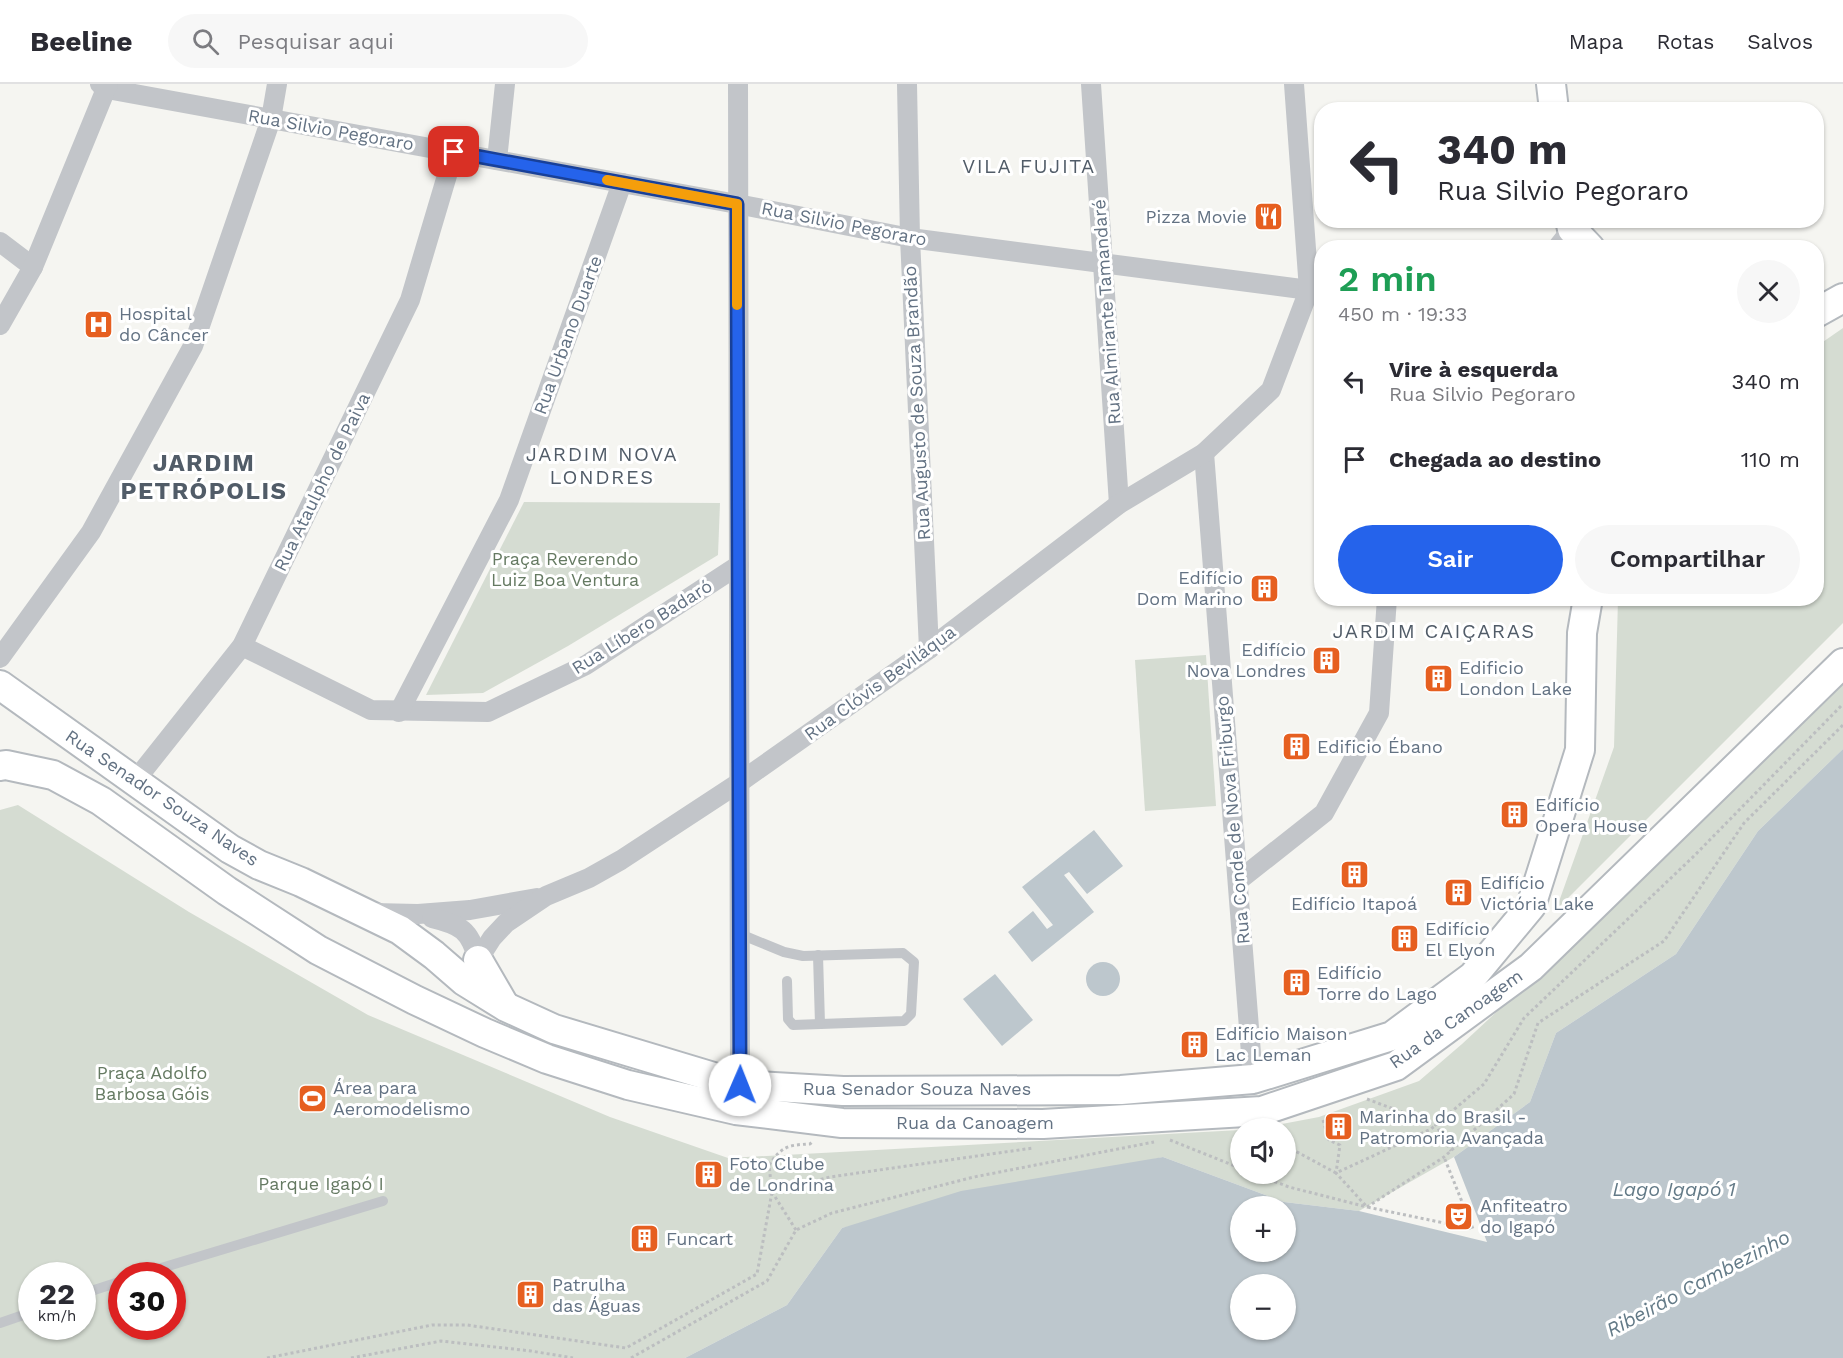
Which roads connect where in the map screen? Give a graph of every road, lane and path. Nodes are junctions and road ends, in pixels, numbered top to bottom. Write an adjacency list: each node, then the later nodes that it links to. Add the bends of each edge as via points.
1 (278, 84): 10 (street)
2 (505, 84): 12 (street)
3 (738, 84): 14 (street)
4 (907, 84): 15 (street, Rua Augusto de Souza Brandão)
5 (1091, 84): 17 (street, Rua Almirante Tamandaré)
6 (1294, 84): 19 (street)
7 (1551, 84): 9 (main road)
8 (105, 86): 10 (street, Rua Silvio Pegoraro); 18 (street)
9 (1553, 102)
10 (271, 119): 11 (street, Rua Silvio Pegoraro); 30 (street, via 193,345 91,532)
11 (454, 152): 12 (street, Rua Silvio Pegoraro); 28 (street, Rua Ataulpho de Paiva, via 410,300)
12 (497, 160): 13 (street, Rua Silvio Pegoraro)
13 (622, 183): 14 (street, Rua Silvio Pegoraro); 34 (street, Rua Urbano Duarte, via 509,500)
14 (737, 204): 15 (street, Rua Silvio Pegoraro); 25 (street)
15 (910, 238): 17 (street, Rua Silvio Pegoraro); 29 (street, Rua Augusto de Souza Brandão)
16 (0, 242): 18 (street)
17 (1104, 264): 19 (street, Rua Silvio Pegoraro); 24 (street, Rua Almirante Tamandaré)
18 (33, 267): 22 (street)
19 (1310, 290): 23 (street, Rua Clóvis Beviláqua, via 1271,390)
20 (1843, 298): 21 (main road)
21 (1824, 309)
22 (0, 325)
23 (1204, 453): 24 (street, Rua Clóvis Beviláqua); 39 (street, Rua Conde de Nova Friburgo)
24 (1119, 504): 29 (street, Rua Clóvis Beviláqua)
25 (738, 566): 34 (street, Rua Líbero Badaró, via 586,665 488,712); 38 (street)
26 (1386, 606): 39 (street, via 1379,713 1324,813)
27 (1587, 606): 49 (main road, Rua Senador Souza Naves, via 1582,633 1580,750 1532,906 1473,976 1392,1036)
28 (242, 646): 34 (street, Rua Líbero Badaró, via 371,710); 37 (street, Rua Ataulpho de Paiva)
29 (929, 650): 38 (street, Rua Clóvis Beviláqua)
30 (0, 658)
31 (1843, 663): 50 (main road, Rua da Canoagem, via 1531,967 1396,1066 1262,1110 1020,1124 842,1123)
32 (0, 685): 37 (main road, Rua Senador Souza Naves)
33 (1843, 704): 53 (path, via 1695,856 1524,1018 1484,1084)
34 (399, 712)
35 (1843, 725): 59 (path, via 1744,823 1664,941 1538,1023 1514,1094)
36 (0, 766): 47 (main road, via 53,775 101,801 318,950)
37 (134, 782): 41 (main road, Rua Senador Souza Naves, via 259,866)
38 (740, 782): 40 (street, Rua Clóvis Beviláqua, via 621,860); 43 (street)
39 (1239, 881): 49 (street, Rua Conde de Nova Friburgo)
40 (546, 896): 42 (street, Rua Clóvis Beviláqua, via 470,910); 45 (street, Rua Clóvis Beviláqua, via 506,923)
41 (364, 913): 42 (street, Rua Clóvis Beviláqua); 45 (main road, Rua Senador Souza Naves, via 400,930 434,955)
42 (418, 914): 45 (street, via 453,923 467,932 474,945)
43 (740, 934): 44 (lane, via 784,952); 50 (street)
44 (818, 955): 48 (lane); 48 (lane, via 903,953 914,962 911,1014 904,1021)
45 (471, 971): 47 (main road, via 434,997); 50 (main road, Rua Senador Souza Naves, via 506,1007 554,1029)
46 (787, 981): 48 (lane, via 790,1023)
47 (415, 1000): 50 (main road, via 547,1059 628,1085)
48 (820, 1024)
49 (1253, 1079): 50 (main road, Rua Senador Souza Naves, via 1120,1090 843,1091)
50 (738, 1097)
51 (1361, 1102): 53 (path, via 1368,1099)
52 (1323, 1120): 62 (path, via 1329,1140 1340,1145)
53 (1436, 1125): 59 (path); 62 (path)
54 (812, 1137): 64 (path, via 810,1144 789,1145 769,1165)
55 (1167, 1139): 61 (path)
56 (1156, 1142): 67 (path, via 974,1177 832,1213)
57 (1038, 1147): 64 (path, via 830,1177)
58 (1296, 1151): 62 (path)
59 (1451, 1151): 60 (path)
60 (1444, 1157): 66 (path); 66 (path, via 1473,1228)
61 (1230, 1164)
62 (1336, 1173): 66 (path)
63 (1281, 1184): 66 (path)
64 (772, 1192): 67 (path); 71 (path, via 757,1274 626,1348 467,1325 432,1325)
65 (383, 1201): 68 (lane)
66 (1367, 1207)
67 (796, 1230): 74 (path, via 767,1281)
68 (181, 1262)
69 (18, 1317): 70 (lane)
70 (0, 1323)
71 (267, 1358)
72 (351, 1358): 73 (path, via 441,1341)
73 (573, 1358)
74 (631, 1358)

